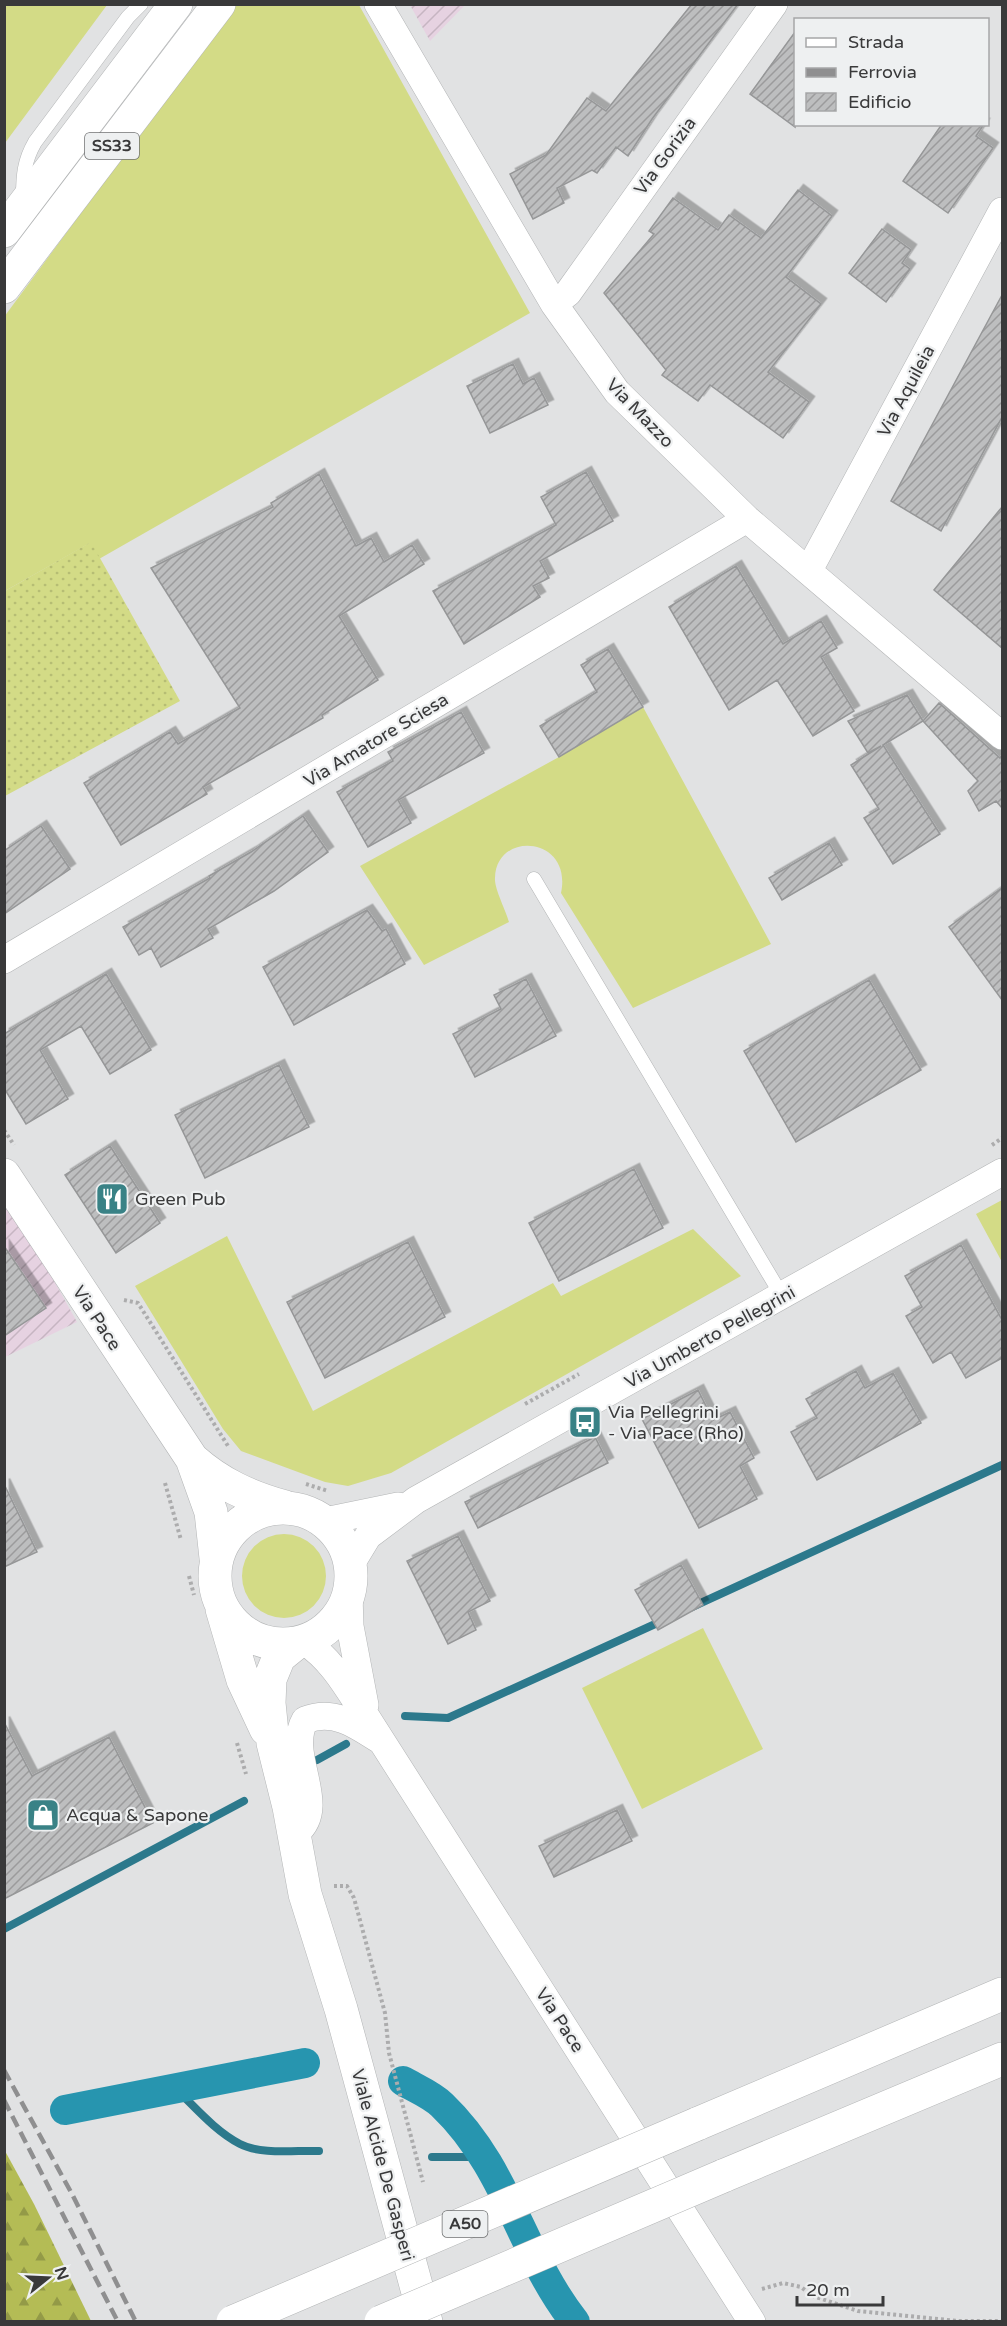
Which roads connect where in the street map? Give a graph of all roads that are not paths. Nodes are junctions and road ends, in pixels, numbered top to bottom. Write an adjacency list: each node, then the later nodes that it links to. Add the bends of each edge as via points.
1 (141, 4): 7 (lane, via 35,142 26,158)
2 (176, 4): 7 (main road, SS33)
3 (219, 4): 8 (main road, SS33)
4 (378, 4): 9 (street, Via Mazzo)
5 (774, 4): 9 (street, Via Gorizia, via 567,293)
6 (1002, 211): 11 (street, Via Aquileia)
7 (14, 218)
8 (4, 287)
9 (554, 304): 10 (street, Via Mazzo, via 617,392)
10 (747, 519): 11 (street, Via Mazzo); 14 (street, Via Amatore Sciesa)
11 (809, 570): 12 (street, Via Mazzo)
12 (1002, 736)
13 (534, 879): 17 (lane)
14 (4, 960)
15 (10, 1162): 18 (main road, Via Pace)
16 (1002, 1172): 17 (street, Via Umberto Pellegrini)
17 (782, 1296): 20 (street, Via Umberto Pellegrini)
18 (192, 1459): 19 (main road, Via Pace, via 230,1488); 22 (main road, Via Pace, via 211,1512)
19 (290, 1494): 21 (main road, via 306,1511); 22 (main road, via 242,1521 226,1538)
20 (416, 1500): 21 (street, via 383,1511); 23 (street, via 368,1536)
21 (330, 1507): 23 (main road, via 346,1548)
22 (216, 1558): 24 (main road, via 215,1582)
23 (350, 1580): 25 (main road, via 340,1615 324,1631); 26 (street, Via Pace, via 350,1626)
24 (220, 1605): 25 (main road, via 233,1623 251,1637 273,1644); 28 (main road, Viale Alcide De Gasperi, via 252,1704)
25 (300, 1643): 26 (street, Via Pace, via 318,1651); 28 (main road, Viale Alcide De Gasperi, via 279,1657 270,1679)
26 (368, 1718): 27 (street, Via Pace)
27 (381, 1741): 29 (street, via 339,1718 325,1715 305,1720 299,1730 298,1750 309,1814 303,1827); 32 (street, Via Pace)
28 (273, 1743): 29 (main road, Viale Alcide De Gasperi)
29 (293, 1820): 35 (main road, Viale Alcide De Gasperi, via 305,1894 341,2009)
30 (1002, 1994): 33 (main road, A50, bridge)
31 (1002, 2059): 34 (main road, bridge)
32 (746, 2311)
33 (233, 2322)
34 (381, 2322)
35 (426, 2322)

